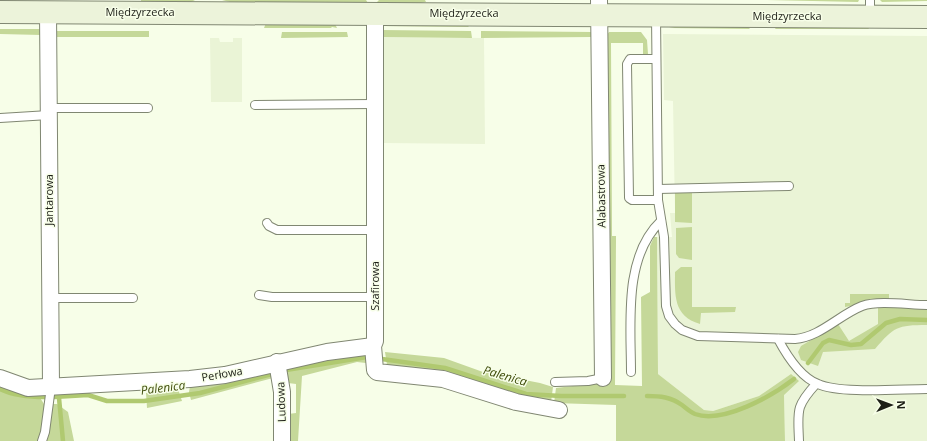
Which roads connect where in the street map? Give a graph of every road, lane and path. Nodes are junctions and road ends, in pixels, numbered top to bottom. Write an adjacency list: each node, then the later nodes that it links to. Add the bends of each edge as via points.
1 (208, 6): 5 (main road, Międzyrzecka); 6 (main road, Międzyrzecka)
2 (599, 7): 6 (main road, Międzyrzecka); 7 (main road, Międzyrzecka); 31 (street, Alabastrowa)
3 (870, 8): 7 (main road, Międzyrzecka); 8 (main road, Międzyrzecka)
4 (0, 12): 5 (main road, Międzyrzecka)
5 (48, 12): 13 (street, Jantarowa)
6 (375, 13): 10 (street, Szafirowa)
7 (656, 15): 9 (lane)
8 (927, 17)
9 (656, 59): 16 (lane); 17 (lane, via 630,60 627,64 629,198)
10 (374, 104): 11 (lane); 20 (street, Szafirowa)
11 (255, 105)
12 (148, 108): 13 (lane)
13 (49, 111): 14 (lane); 23 (street, Jantarowa)
14 (0, 118)
15 (789, 186): 16 (lane)
16 (658, 189): 17 (lane)
17 (658, 200): 18 (lane)
18 (661, 221): 26 (lane, via 665,246 666,306 674,324 698,336); 29 (lane, via 647,237 638,258 634,280)
19 (267, 223): 20 (lane, via 277,230)
20 (374, 230): 22 (street, Szafirowa)
21 (259, 295): 22 (lane, via 272,298)
22 (375, 297): 27 (street, Szafirowa)
23 (50, 298): 24 (lane); 34 (street, Jantarowa)
24 (133, 298)
25 (927, 305): 26 (lane, via 868,305 802,339)
26 (778, 339): 33 (lane, via 786,355)
27 (373, 346): 28 (street, Perłowa); 36 (street, Szafirowa, via 375,370 378,372 444,379 516,402)
28 (277, 362): 34 (street, Perłowa, via 207,377); 38 (street, Ludowa, via 282,392)
29 (630, 372)
30 (0, 378): 34 (street, Perłowa, via 28,388)
31 (603, 378): 32 (lane)
32 (555, 382)
33 (816, 384): 35 (lane, via 845,389); 39 (lane, via 802,399 799,408)
34 (51, 387): 37 (lane)
35 (927, 389)
36 (559, 410)
37 (42, 441)
38 (282, 441)
39 (799, 441)

